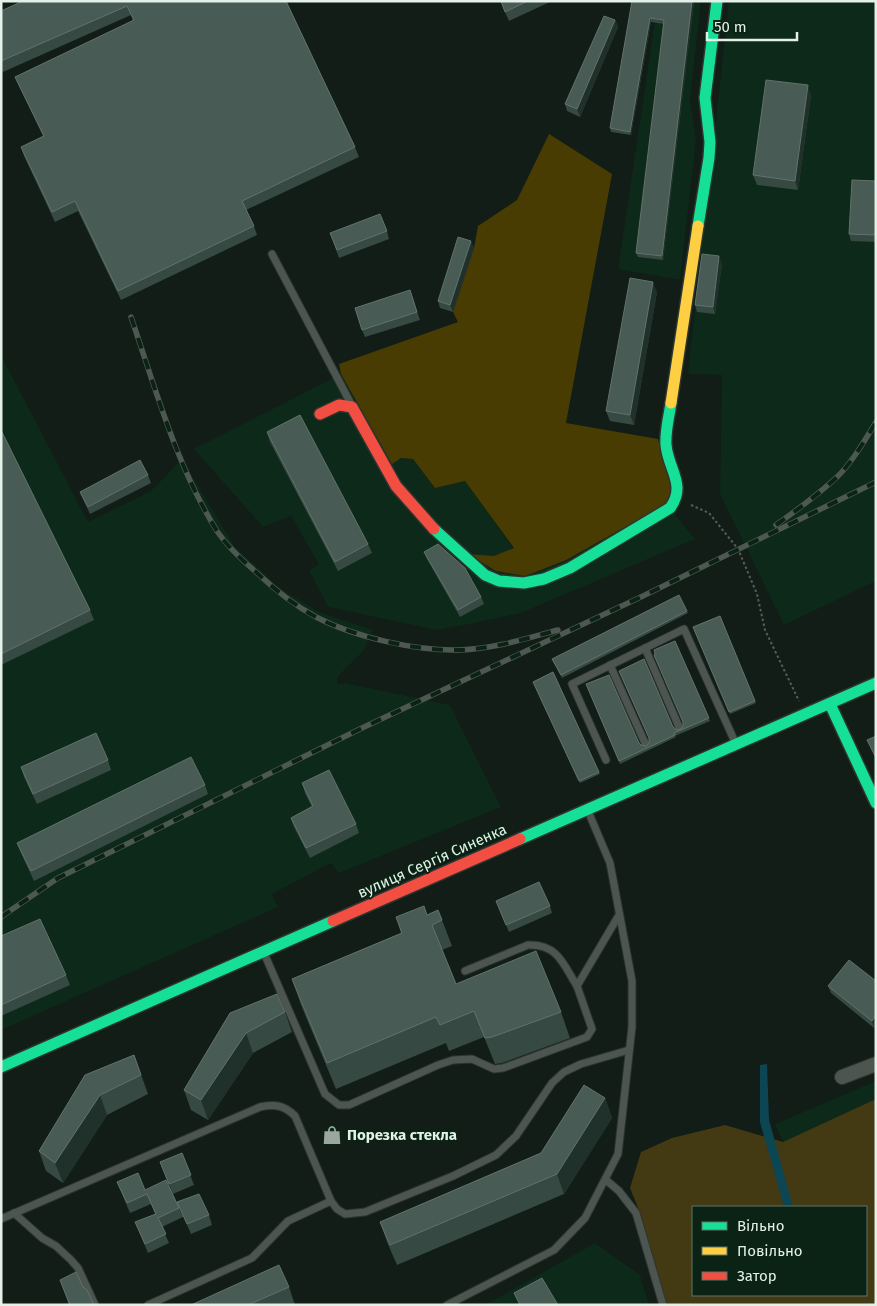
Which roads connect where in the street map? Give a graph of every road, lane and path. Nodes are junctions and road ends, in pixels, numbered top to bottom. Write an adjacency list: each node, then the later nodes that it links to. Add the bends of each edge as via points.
1 (717, 1): 5 (street, via 705,98 710,158 666,436 668,458 679,490)
2 (272, 254): 3 (lane)
3 (352, 407): 4 (street, via 339,404); 5 (street, via 396,486 430,525 485,575 499,581 524,583 570,568 670,508)
4 (320, 414)
5 (678, 498): 10 (path, via 709,513 738,549 757,594 765,630)
6 (645, 648): 7 (lane); 11 (lane); 13 (lane, via 684,629)
7 (610, 665): 12 (lane); 14 (lane, via 572,684)
8 (876, 683): 9 (street, вулиця Сергія Синенка)
9 (830, 704): 10 (street, вулиця Сергія Синенка); 15 (street)
10 (805, 715): 13 (street, вулиця Сергія Синенка)
11 (679, 727)
12 (645, 743)
13 (736, 745): 16 (street, вулиця Сергія Синенка)
14 (606, 760)
15 (876, 803)
16 (587, 809): 17 (lane, via 610,863); 18 (street, вулиця Сергія Синенка)
17 (619, 915): 20 (lane); 21 (lane, via 632,981)
18 (263, 952): 20 (lane, via 325,1094 339,1105 349,1105 453,1060 472,1059 494,1069 503,1068 581,1040 592,1028); 23 (street, вулиця Сергія Синенка)
19 (466, 971): 20 (lane, via 528,945 538,944 557,953)
20 (577, 986)
21 (629, 1050): 25 (lane, via 618,1154); 26 (lane, via 564,1072 552,1083 516,1136 496,1156 365,1212 345,1214)
22 (876, 1064): 24 (street)
23 (1, 1067)
24 (842, 1077)
25 (606, 1180): 31 (lane, via 585,1218 554,1250); 32 (lane, via 636,1213)
26 (331, 1201): 27 (lane, via 295,1116 280,1105 270,1105); 30 (lane, via 288,1221 252,1258)
27 (14, 1213): 28 (lane); 29 (lane, via 71,1260)
28 (1, 1219)
29 (95, 1305)
30 (148, 1305)
31 (447, 1305)
32 (663, 1305)

